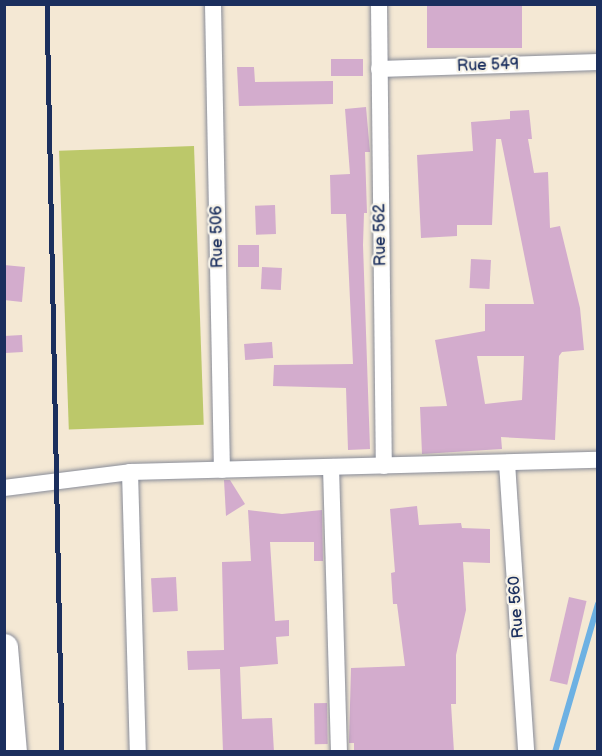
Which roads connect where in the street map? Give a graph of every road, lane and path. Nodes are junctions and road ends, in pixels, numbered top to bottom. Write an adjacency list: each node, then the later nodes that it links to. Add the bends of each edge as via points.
1 (213, 4): 9 (street, Rue 506)
2 (379, 4): 4 (street, Rue 562)
3 (597, 63): 4 (street, Rue 549)
4 (380, 69): 7 (street, Rue 562)
5 (597, 460): 6 (street)
6 (507, 463): 7 (street); 16 (street, Rue 560)
7 (384, 466): 8 (street)
8 (331, 467): 9 (street); 15 (street)
9 (222, 470): 10 (street)
10 (130, 472): 11 (street); 14 (street)
11 (4, 488)
12 (4, 647): 13 (main road)
13 (13, 752)
14 (138, 752)
15 (339, 752)
16 (526, 752)

